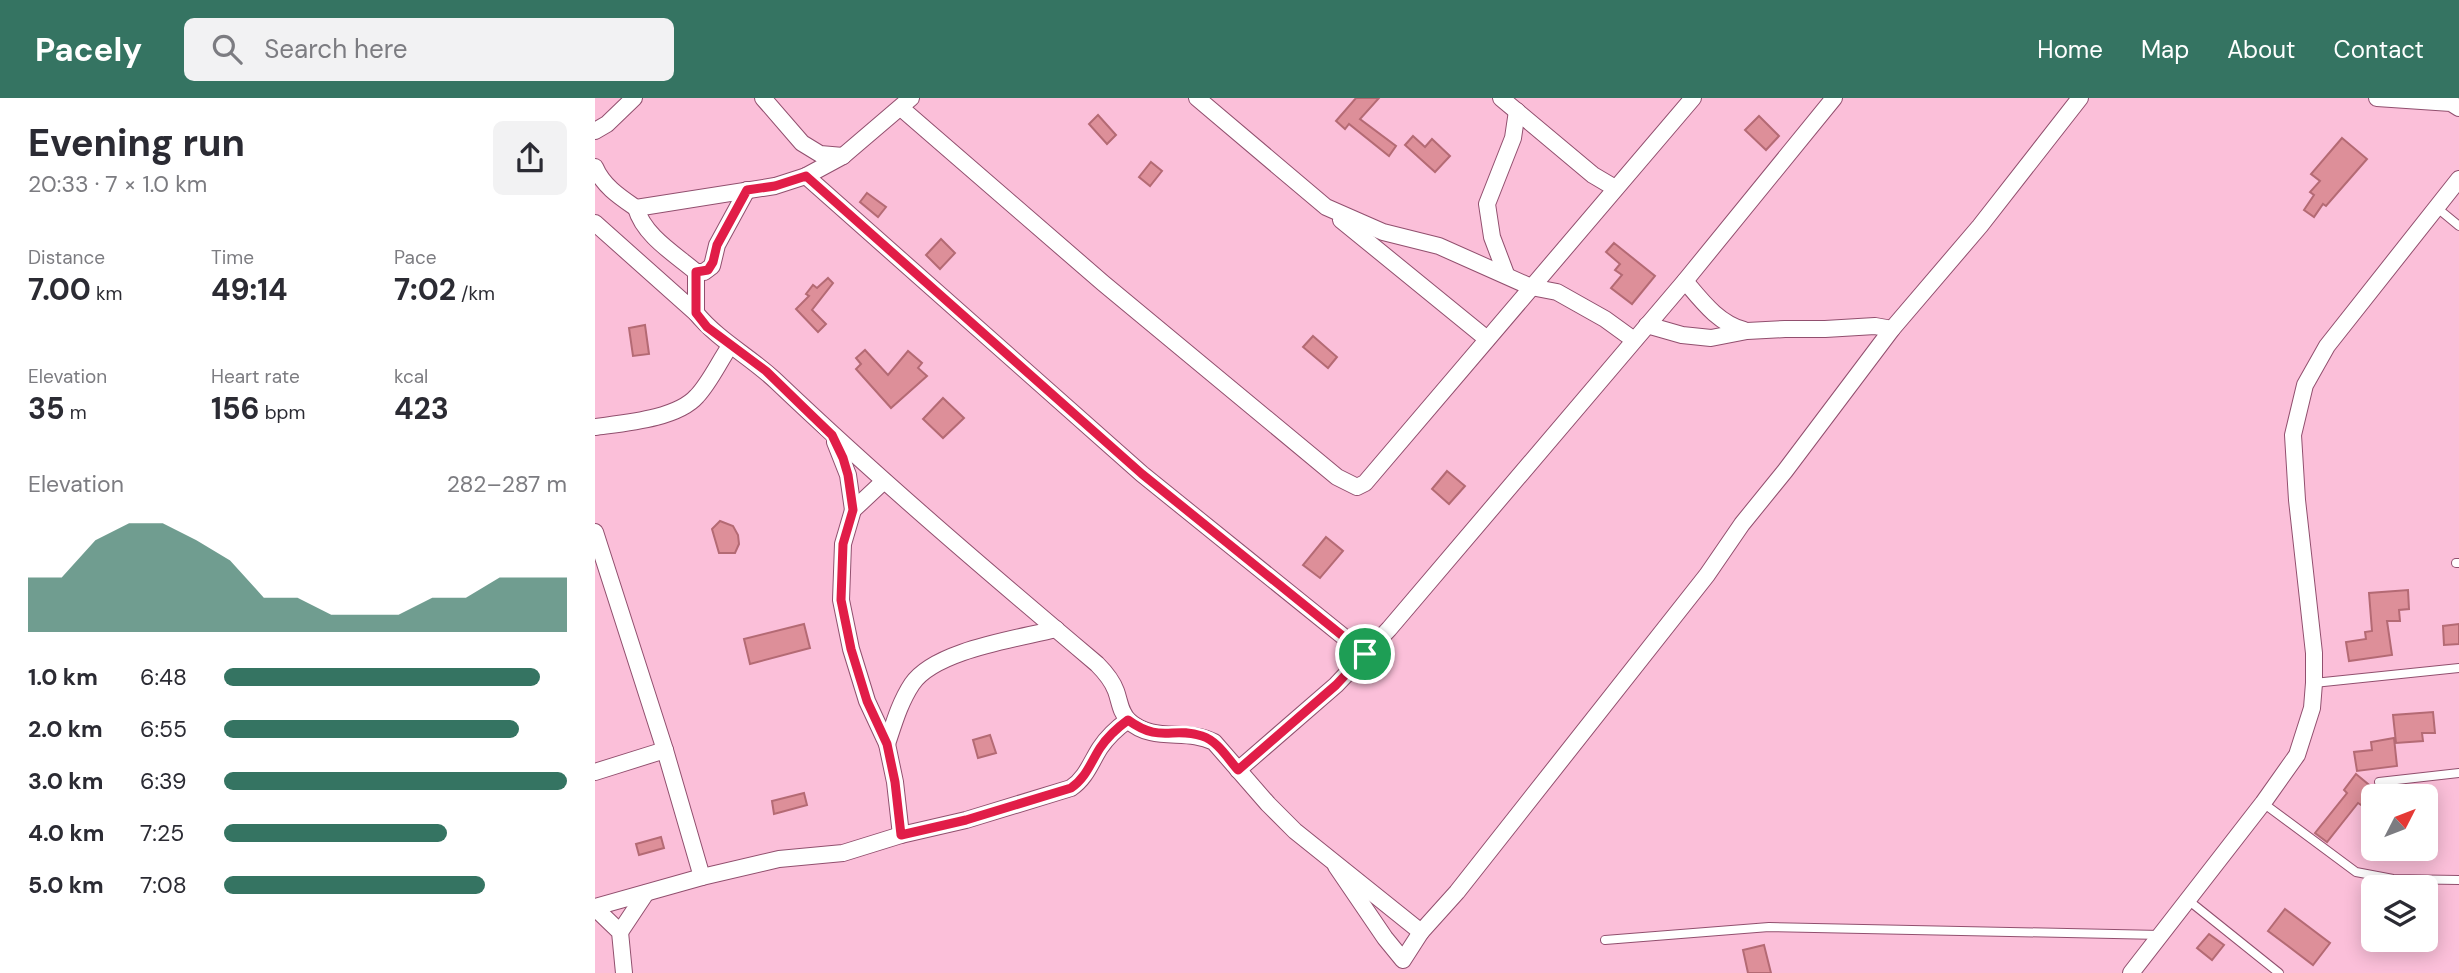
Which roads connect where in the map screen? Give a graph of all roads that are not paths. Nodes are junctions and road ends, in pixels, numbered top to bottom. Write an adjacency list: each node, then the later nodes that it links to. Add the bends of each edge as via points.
1 (634, 98): 12 (street)
2 (764, 98): 13 (street, via 802,143 820,154)
3 (1197, 98): 19 (street)
4 (1501, 98): 11 (street)
5 (1693, 98): 17 (street)
6 (2080, 98): 30 (street)
7 (2377, 98): 10 (street)
8 (1828, 100): 26 (street)
9 (906, 103): 13 (street); 32 (street, via 1103,283 1337,477 1354,486 1364,484)
10 (2451, 103)
11 (1517, 111): 17 (street); 25 (street, via 1513,138 1487,204 1492,237)
12 (595, 131)
13 (843, 156): 15 (street)
14 (595, 167): 21 (street, via 599,177)
15 (806, 176): 18 (street); 41 (street, via 1142,474)
16 (2459, 179): 20 (street)
17 (1615, 188): 27 (street)
18 (747, 190): 21 (street); 24 (street, via 717,245 712,266)
19 (1326, 207): 25 (street, via 1383,232 1439,246); 32 (street)
20 (2436, 207): 23 (lane); 43 (street, via 2327,346 2305,385 2293,435)
21 (636, 208): 24 (street, via 650,233)
22 (595, 223): 28 (street)
23 (2459, 226)
24 (696, 272): 28 (street)
25 (1506, 274): 27 (street)
26 (1685, 281): 29 (street); 31 (street, via 1730,327)
27 (1531, 286): 32 (street); 33 (street, via 1557,292)
28 (696, 313): 34 (street)
29 (1647, 325): 31 (street, via 1711,338); 33 (street)
30 (1892, 329): 31 (street); 60 (street, via 1603,709)
31 (1747, 331)
32 (1487, 339)
33 (1634, 340): 41 (street)
34 (730, 346): 35 (street, via 697,396 684,407); 36 (street, via 766,371)
35 (595, 427)
36 (832, 435): 37 (street); 38 (street, via 848,475)
37 (884, 481): 38 (street); 40 (street)
38 (853, 510): 45 (street, via 843,544 841,600 867,701)
39 (595, 532): 46 (street)
40 (1056, 629): 44 (street, via 1107,674); 45 (street, via 947,657 926,668 912,683)
41 (1365, 654): 47 (street)
42 (2459, 668): 43 (lane)
43 (2314, 683): 51 (street, via 2312,708 2297,755)
44 (1128, 720): 47 (street, via 1143,731 1202,736 1214,742); 52 (street, via 1102,745 1082,780 1071,788)
45 (887, 744): 52 (street)
46 (665, 750): 48 (street); 54 (street)
47 (1238, 770): 53 (street)
48 (595, 772)
49 (2459, 774): 50 (lane)
50 (2379, 782)
51 (2263, 803): 55 (lane, via 2356,872 2393,879); 57 (street)
52 (901, 835): 54 (street, via 843,853 779,859)
53 (1336, 866): 60 (street); 60 (street, via 1403,960)
54 (702, 877): 56 (street)
55 (2459, 880)
56 (646, 893): 58 (street); 59 (street)
57 (2188, 900): 61 (street); 65 (lane)
58 (595, 907): 59 (street)
59 (620, 932): 63 (street)
60 (1421, 932)
61 (2161, 935): 62 (lane, via 1769,927); 64 (street)
62 (1605, 940)
63 (624, 973)
64 (2131, 973)
65 (2279, 973)

